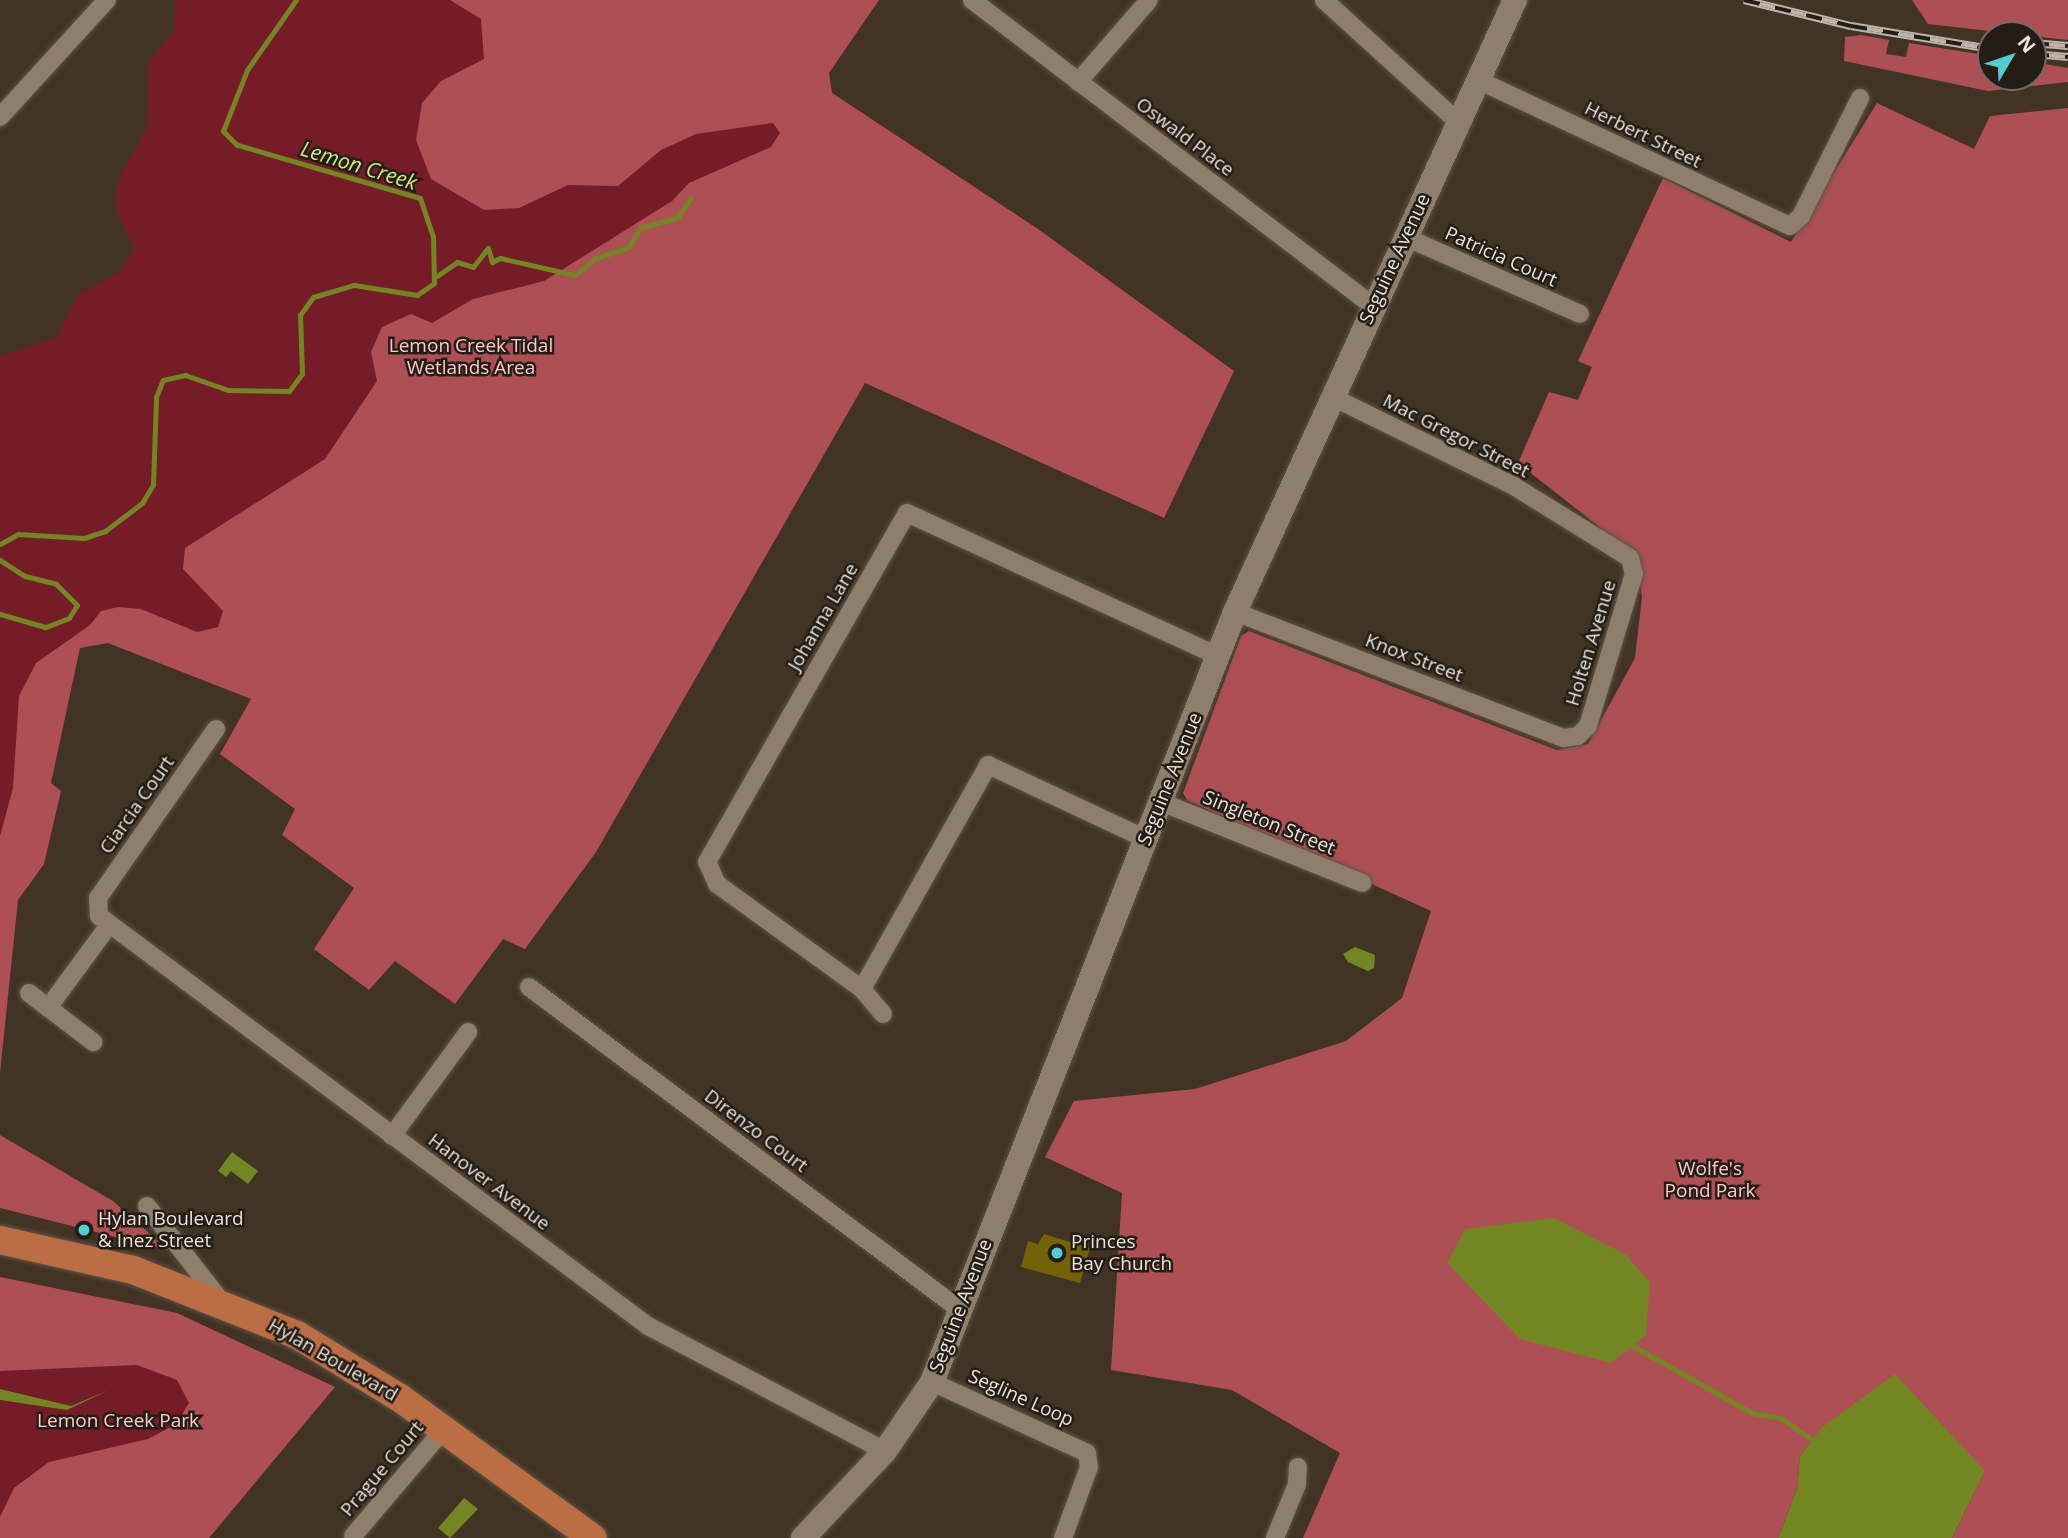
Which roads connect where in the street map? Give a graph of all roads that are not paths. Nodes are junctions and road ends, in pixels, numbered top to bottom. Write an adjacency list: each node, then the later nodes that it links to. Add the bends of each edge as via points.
1 (107, 0): 9 (street)
2 (972, 0): 7 (street, Oswald Place)
3 (1149, 0): 7 (street)
4 (1324, 0): 10 (street)
5 (1515, 0): 6 (street, Seguine Avenue)
6 (1478, 80): 8 (street, Herbert Street, via 1790,226); 10 (street, Seguine Avenue)
7 (1078, 82): 12 (street, Oswald Place)
8 (1860, 98)
9 (0, 117)
10 (1458, 122): 11 (street, Seguine Avenue)
11 (1405, 237): 12 (street, Seguine Avenue); 13 (street, Patricia Court)
12 (1373, 306): 14 (street, Seguine Avenue)
13 (1580, 314)
14 (1332, 397): 15 (street, Mac Gregor Street, via 1514,486); 16 (street, Seguine Avenue)
15 (1630, 558): 19 (street, Holten Avenue, via 1634,574 1588,726)
16 (1235, 612): 17 (street, Seguine Avenue); 19 (street, Knox Street, via 1564,738)
17 (1218, 656): 20 (street, Seguine Avenue); 26 (street, Johanna Lane, via 907,513 708,862 717,884)
18 (216, 729): 23 (street, Ciarcia Court)
19 (1578, 736)
20 (1161, 803): 21 (street, Seguine Avenue); 22 (street, Singleton Street)
21 (1146, 839): 26 (street, via 988,765); 36 (street, Seguine Avenue)
22 (1362, 883)
23 (95, 907): 24 (street, Hanover Avenue)
24 (109, 925): 28 (street); 32 (street, Hanover Avenue)
25 (529, 987): 36 (street, Direnzo Court)
26 (862, 989): 29 (street, Johanna Lane)
27 (29, 993): 28 (street)
28 (48, 1007): 31 (street)
29 (883, 1014)
30 (468, 1032): 32 (street)
31 (93, 1042)
32 (392, 1136): 39 (street, Hanover Avenue, via 649,1326)
33 (147, 1206): 35 (street)
34 (0, 1240): 35 (main road, Hylan Boulevard, via 103,1261)
35 (221, 1301): 38 (main road, Hylan Boulevard, via 326,1351)
36 (959, 1309): 37 (street, Seguine Avenue)
37 (932, 1382): 39 (street, Seguine Avenue); 44 (street, Segline Loop, via 1087,1453 1090,1466)
38 (443, 1429): 41 (street, Prague Court); 43 (main road, Hylan Boulevard)
39 (885, 1451): 42 (street, Seguine Avenue)
40 (1298, 1467): 45 (street)
41 (353, 1536)
42 (811, 1536)
43 (593, 1538)
44 (1063, 1538)
45 (1275, 1538)

